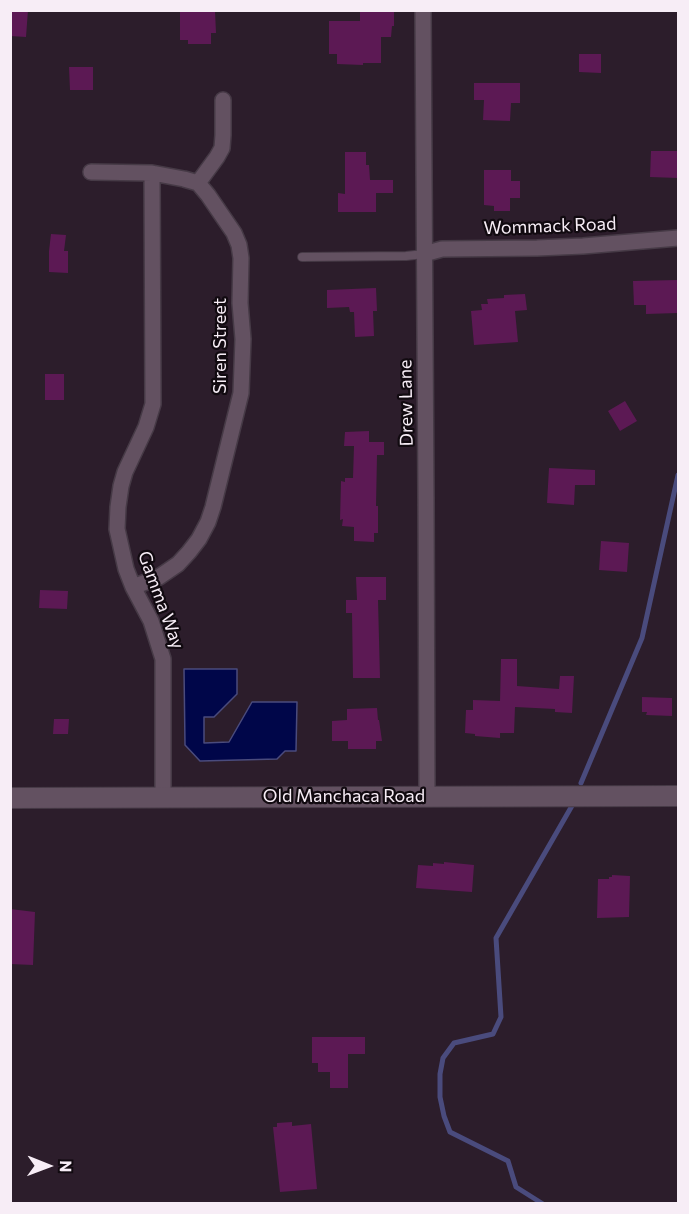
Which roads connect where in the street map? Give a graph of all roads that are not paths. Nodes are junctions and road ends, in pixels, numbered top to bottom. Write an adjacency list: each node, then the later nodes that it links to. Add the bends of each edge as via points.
1 (423, 10): 7 (street, Drew Lane)
2 (223, 100): 5 (street, via 222,148)
3 (91, 172): 4 (street)
4 (152, 173): 5 (street); 9 (street, Gamma Way, via 153,404 125,472 117,529)
5 (198, 183): 9 (street, Siren Street, via 225,219 238,245 243,339 241,393 213,507 199,539 170,570)
6 (678, 238): 7 (street, Wommack Road, via 583,246 442,249)
7 (424, 254): 8 (lane); 10 (street, Drew Lane)
8 (302, 257)
9 (134, 587): 12 (street, Gamma Way, via 164,658)
10 (427, 796): 11 (street, Old Manchaca Road); 12 (street, Old Manchaca Road)
11 (678, 796)
12 (163, 797): 13 (street, Old Manchaca Road)
13 (10, 798)

